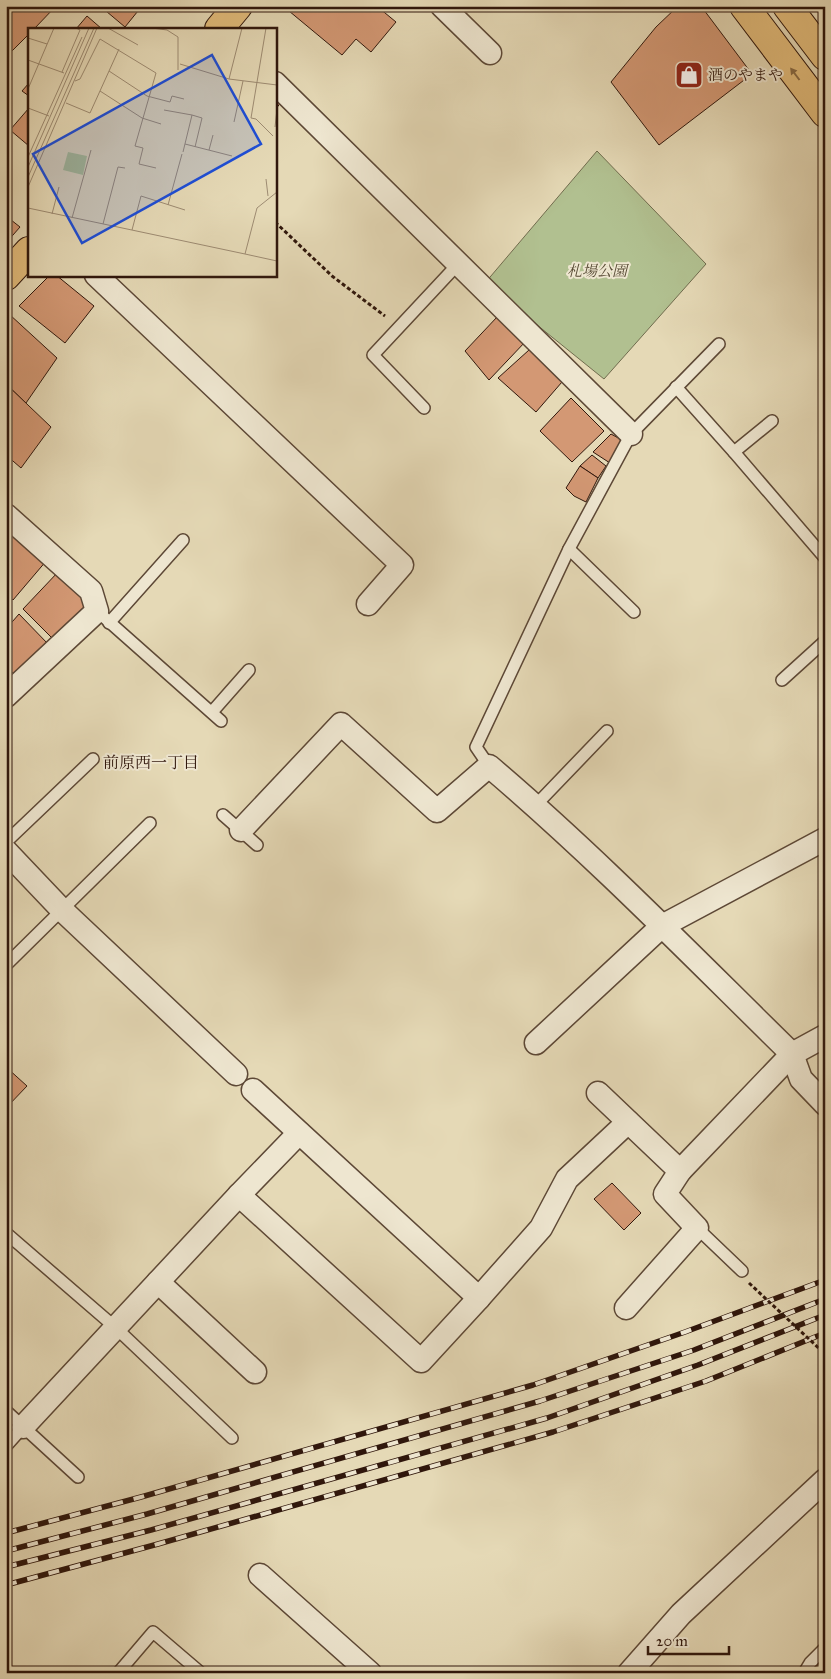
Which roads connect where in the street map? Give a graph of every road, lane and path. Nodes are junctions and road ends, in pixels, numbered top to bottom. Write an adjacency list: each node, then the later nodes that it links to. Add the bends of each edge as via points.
1 (238, 6): 5 (main road)
2 (442, 6): 6 (street)
3 (744, 6): 9 (main road, one-way to 3)
4 (787, 6): 7 (main road)
5 (220, 28)
6 (490, 53)
7 (825, 56)
8 (276, 85): 12 (street)
9 (825, 113)
10 (276, 223): 15 (path, via 332,276)
11 (28, 252): 13 (main road)
12 (458, 264): 15 (lane); 20 (street)
13 (6, 276)
14 (97, 276): 26 (street, via 402,565)
15 (400, 326): 18 (lane, via 373,355)
16 (719, 344): 17 (lane)
17 (676, 387): 20 (lane); 21 (lane)
18 (424, 408)
19 (772, 422): 21 (lane)
20 (631, 434): 24 (lane)
21 (734, 452): 25 (lane)
22 (6, 515): 28 (street, via 92,591)
23 (183, 540): 28 (lane)
24 (569, 549): 27 (lane); 37 (lane, via 476,747)
25 (825, 558)
26 (368, 604)
27 (634, 612)
28 (103, 617): 32 (street); 33 (lane)
29 (825, 641): 31 (lane)
30 (249, 670): 33 (lane)
31 (782, 680)
32 (6, 696)
33 (212, 712): 34 (lane)
34 (221, 721)
35 (607, 731): 38 (lane)
36 (93, 759): 43 (lane)
37 (489, 766): 38 (street); 41 (street, via 437,811 341,724)
38 (535, 806): 46 (street)
39 (223, 815): 41 (lane)
40 (150, 823): 45 (lane)
41 (249, 838)
42 (825, 839): 46 (street)
43 (6, 842)
44 (6, 851): 45 (street)
45 (62, 910): 47 (lane); 51 (street)
46 (662, 926): 49 (street); 50 (street)
47 (6, 965)
48 (825, 1036): 50 (street)
49 (536, 1043)
50 (792, 1054): 54 (street, via 800,1079); 57 (street)
51 (236, 1074)
52 (253, 1090): 56 (street)
53 (598, 1093): 55 (street)
54 (825, 1104)
55 (628, 1122): 57 (street); 64 (street, via 567,1179 541,1228)
56 (299, 1134): 58 (street); 64 (street)
57 (680, 1171): 59 (street, via 665,1194)
58 (240, 1194): 62 (street); 64 (street, via 421,1361)
59 (697, 1228): 61 (lane); 65 (street)
60 (6, 1233): 66 (lane)
61 (742, 1271)
62 (158, 1282): 66 (street); 68 (street)
63 (749, 1283): 67 (path, bridge)
64 (479, 1298)
65 (626, 1308)
66 (116, 1328): 70 (street); 71 (lane)
67 (825, 1354)
68 (255, 1372)
69 (6, 1411): 70 (lane)
70 (23, 1427): 72 (lane); 73 (lane)
71 (232, 1438)
72 (6, 1446)
73 (78, 1477)
74 (825, 1480): 80 (street, via 681,1614)
75 (260, 1575): 79 (street)
76 (825, 1648): 81 (lane)
77 (118, 1673): 78 (lane, via 152,1632)
78 (201, 1673)
79 (370, 1673)
80 (629, 1673)
81 (804, 1673)

